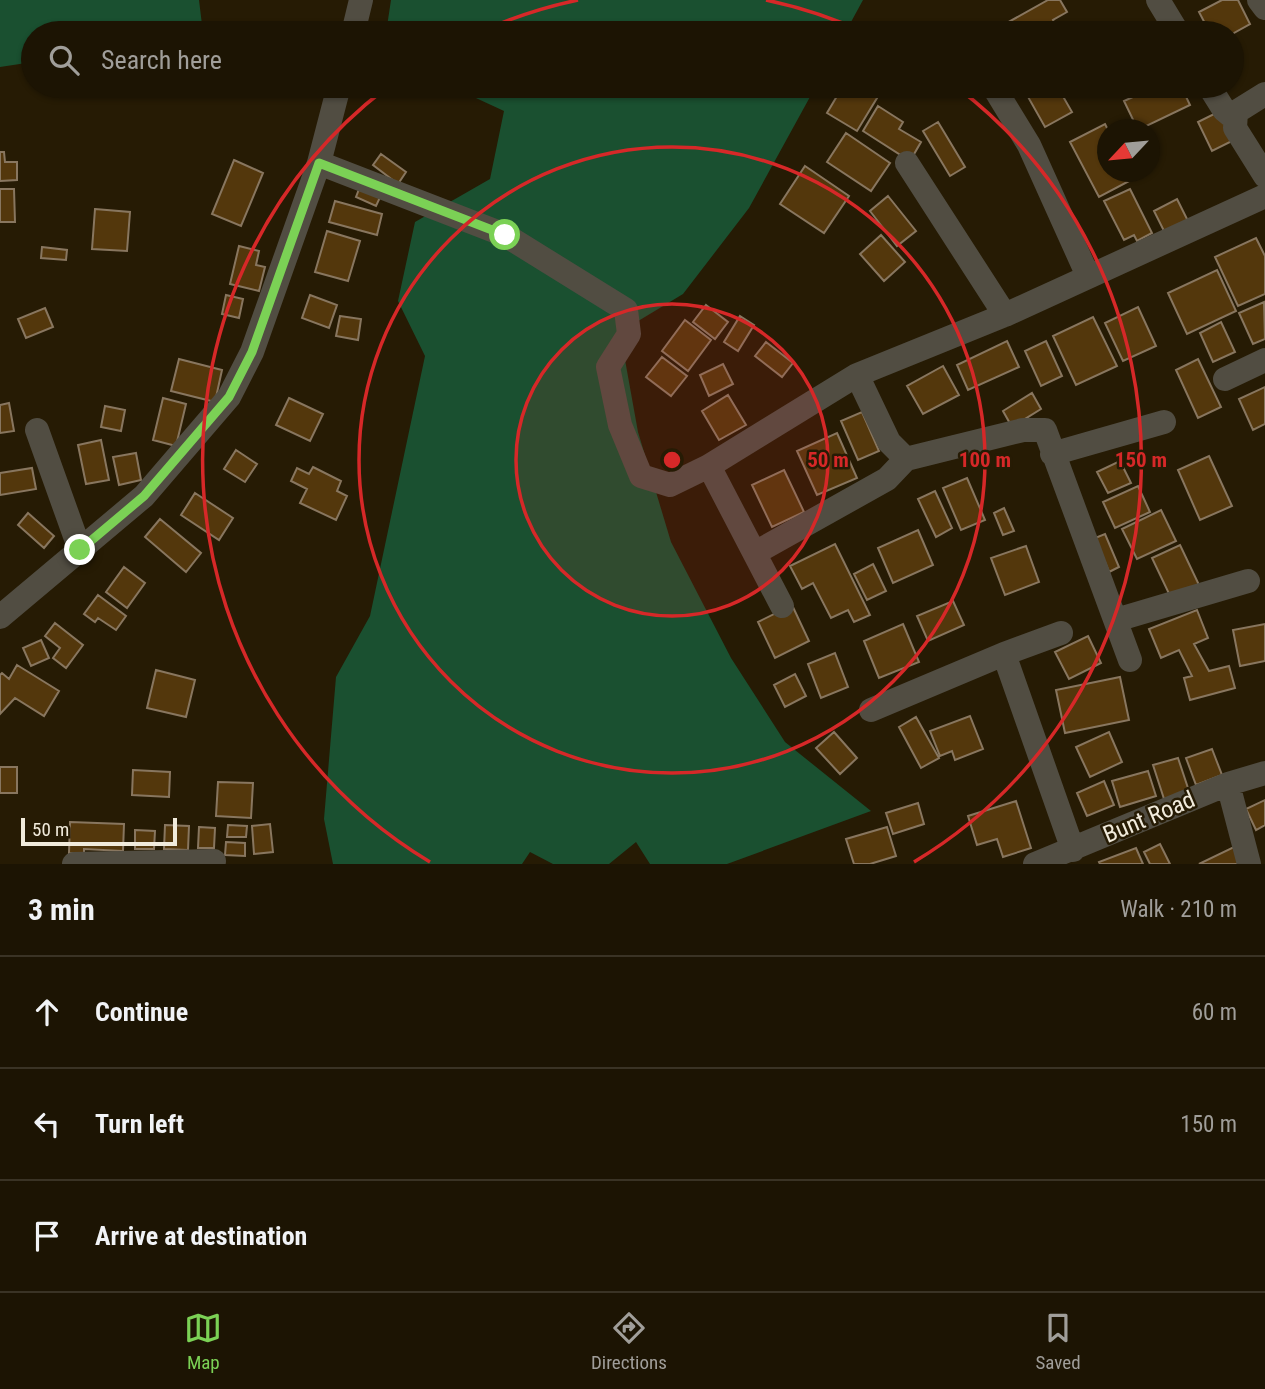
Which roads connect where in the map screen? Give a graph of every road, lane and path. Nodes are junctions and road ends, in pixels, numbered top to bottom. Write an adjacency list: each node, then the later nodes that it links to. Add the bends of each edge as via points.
1 (361, 0): 5 (street)
2 (1158, 0): 6 (street)
3 (1259, 0): 4 (street)
4 (1265, 8)
5 (356, 21)
6 (1171, 21)
7 (1265, 94): 11 (street, via 1236,112)
8 (336, 98): 12 (street)
9 (1000, 98): 16 (street, via 1029,145)
10 (1216, 98): 11 (street)
11 (1236, 119): 14 (street, via 1235,128)
12 (319, 163): 25 (street, via 505,235 626,310 629,334 608,367 620,425 641,476 670,485); 26 (street, via 252,352 229,397 144,496)
13 (907, 163): 17 (street)
14 (1265, 176)
15 (1265, 196): 16 (street)
16 (1088, 276): 17 (street)
17 (1005, 315): 19 (street)
18 (1265, 360): 20 (street)
19 (857, 375): 24 (street, via 889,442); 25 (street)
20 (1225, 379)
21 (1164, 422): 23 (street)
22 (37, 430): 26 (street)
23 (1052, 454): 24 (street, via 1045,430 1023,430); 31 (street)
24 (906, 459): 27 (street, via 887,479)
25 (709, 466): 27 (street)
26 (80, 550): 30 (street)
27 (755, 554): 29 (street)
28 (1248, 581): 31 (street)
29 (782, 606)
30 (0, 617)
31 (1116, 620): 34 (street)
32 (1061, 633): 33 (street)
33 (1004, 654): 35 (street); 38 (street)
34 (1130, 660)
35 (871, 710)
36 (1265, 773): 37 (street, Bunt Road)
37 (1228, 784): 38 (street, Bunt Road); 42 (street)
38 (1081, 853): 41 (street, Bunt Road)
39 (214, 861): 40 (street)
40 (74, 864)
41 (1035, 864)
42 (1249, 864)

